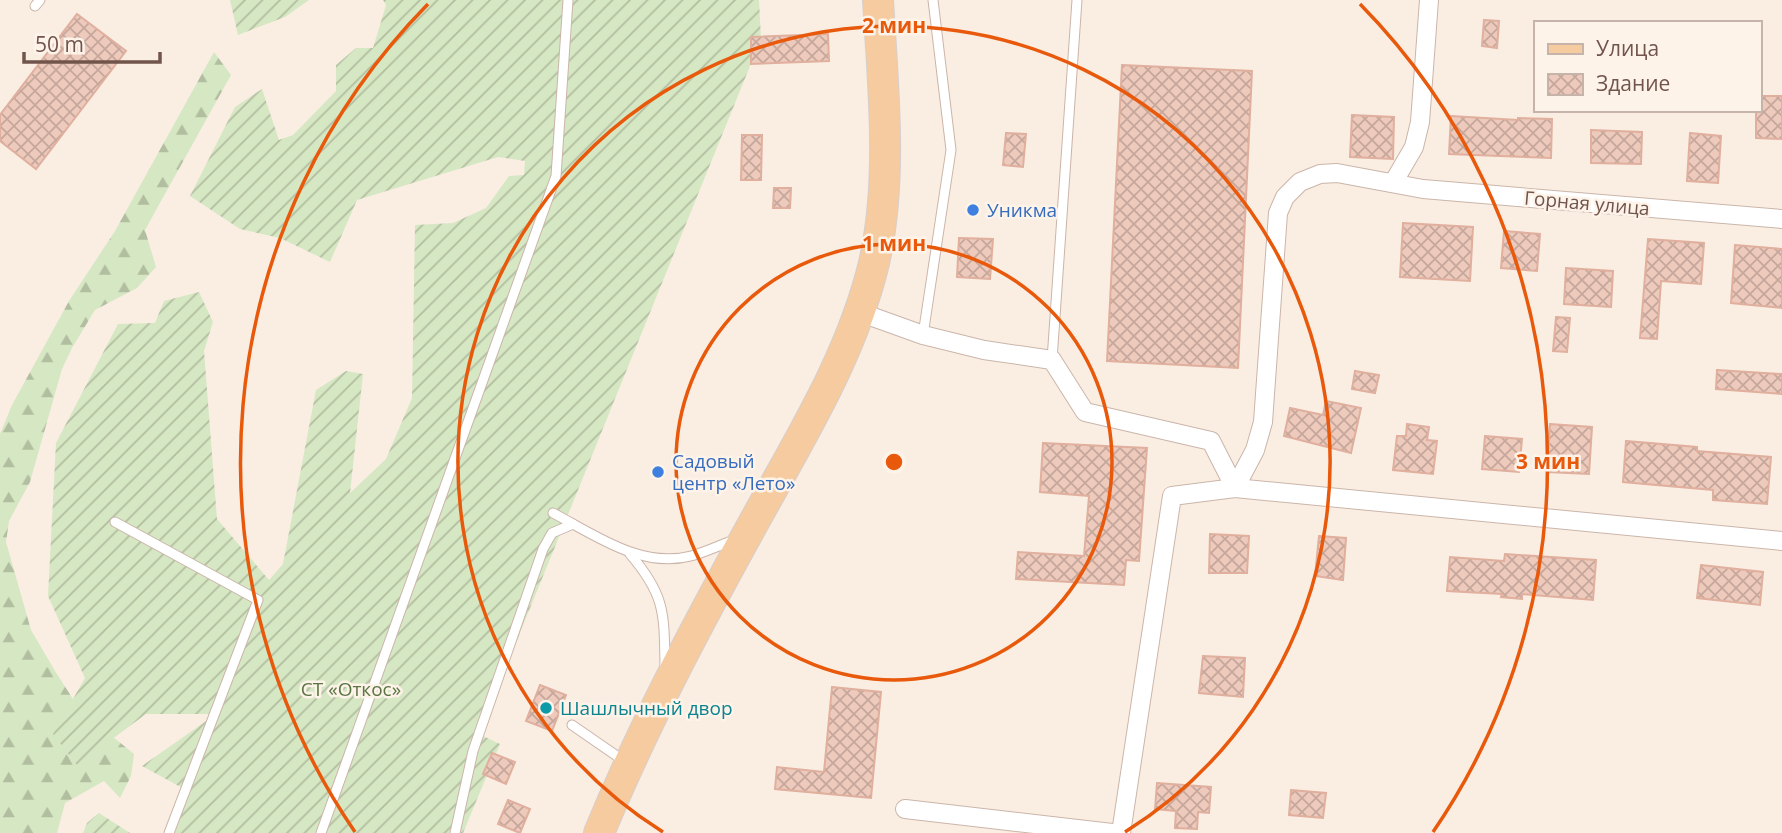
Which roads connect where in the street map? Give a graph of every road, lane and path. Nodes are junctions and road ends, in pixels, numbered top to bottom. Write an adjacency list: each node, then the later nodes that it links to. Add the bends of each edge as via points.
1 (568, 0): 23 (lane, via 556,176)
2 (933, 0): 9 (lane, via 951,150)
3 (1077, 0): 10 (lane)
4 (1429, 0): 6 (street, via 1420,122 1414,147)
5 (876, 2): 8 (main road, via 883,72 883,214)
6 (1393, 183): 7 (street, Горная улица); 11 (street, Горная улица, via 1320,174 1300,182 1285,197 1278,213 1262,422 1255,450)
7 (1782, 219)
8 (859, 312): 9 (street); 15 (main road, via 812,417)
9 (923, 335): 10 (street)
10 (1052, 360): 11 (street, via 1085,412 1211,441)
11 (1235, 488): 16 (street); 27 (street, via 1172,496)
12 (553, 513): 14 (lane)
13 (115, 522): 22 (lane, via 258,600)
14 (573, 524): 17 (lane); 24 (lane, via 552,533 543,549 473,751)
15 (747, 535): 17 (lane, via 672,559); 18 (main road)
16 (1782, 541)
17 (629, 552): 18 (lane, via 657,591 664,618)
18 (666, 689): 20 (main road)
19 (572, 725): 20 (lane)
20 (628, 764): 25 (main road)
21 (905, 809): 26 (street)
22 (169, 833)
23 (321, 833)
24 (455, 833)
25 (599, 833)
26 (1112, 833)
27 (1121, 833)

